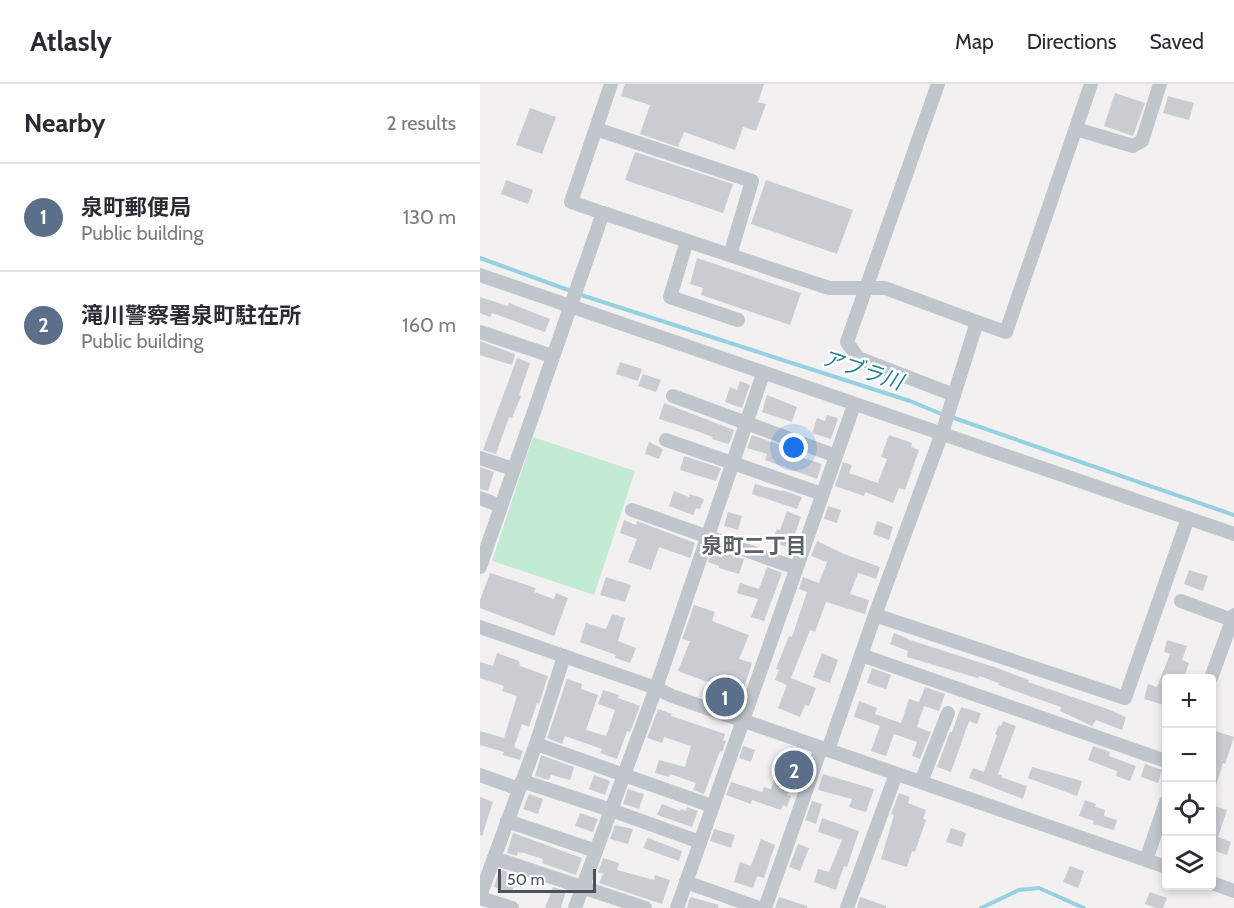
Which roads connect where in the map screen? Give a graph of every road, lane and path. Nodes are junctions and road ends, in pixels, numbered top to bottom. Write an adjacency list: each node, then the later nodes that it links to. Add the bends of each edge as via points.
1 (611, 84): 5 (street)
2 (938, 84): 11 (street)
3 (1091, 84): 6 (street)
4 (1160, 84): 6 (street, via 1143,141 1133,146)
5 (596, 129): 7 (street, via 571,202); 9 (street, via 752,181)
6 (1076, 129): 14 (street, via 1006,332)
7 (603, 213): 8 (street); 12 (street)
8 (687, 241): 9 (street); 13 (street, via 670,297)
9 (730, 255): 11 (street, via 829,288)
10 (480, 275): 12 (street)
11 (865, 288): 14 (street, via 885,288); 18 (street, via 847,342 858,358)
12 (569, 306): 16 (street); 17 (street)
13 (738, 320)
14 (977, 322): 18 (street)
15 (480, 332): 16 (street)
16 (552, 356): 27 (street)
17 (764, 374): 20 (street); 21 (street)
18 (954, 395): 22 (street)
19 (674, 396): 21 (street)
20 (854, 405): 22 (street); 24 (street)
21 (746, 424): 24 (street); 26 (street)
22 (942, 433): 32 (street); 38 (street)
23 (666, 440): 26 (street)
24 (836, 456): 28 (street)
25 (480, 458): 27 (street)
26 (733, 462): 28 (street); 34 (street)
27 (513, 469): 30 (street)
28 (822, 494): 36 (street)
29 (480, 498): 30 (street)
30 (501, 506): 35 (street)
31 (632, 510): 34 (street)
32 (1188, 518): 33 (street); 38 (street, via 1125,698)
33 (1234, 534)
34 (708, 536): 36 (street); 44 (street)
35 (480, 567)
36 (796, 568): 46 (street)
37 (1181, 601): 39 (street)
38 (875, 615): 41 (street)
39 (1233, 617): 43 (street)
40 (480, 627): 42 (street)
41 (861, 655): 48 (street); 49 (street)
42 (564, 656): 44 (street); 47 (street)
43 (1212, 674)
44 (656, 688): 46 (street); 50 (street)
45 (948, 713): 53 (street)
46 (742, 721): 48 (street); 55 (street)
47 (536, 744): 50 (street); 54 (street)
48 (824, 749): 51 (street); 74 (street)
49 (1162, 758)
50 (624, 774): 55 (street); 56 (street)
51 (896, 774): 53 (street); 75 (street)
52 (480, 775): 54 (street)
53 (921, 782): 62 (street)
54 (521, 785): 56 (street); 58 (street)
55 (712, 806): 59 (street)
56 (611, 810): 59 (street); 60 (street)
57 (1162, 816): 62 (street)
58 (507, 821): 60 (street); 61 (street)
59 (700, 842): 64 (street)
60 (596, 851): 66 (street)
61 (494, 858): 66 (street); 68 (street)
62 (1146, 860): 63 (street)
63 (1162, 865)
64 (686, 882): 72 (street); 73 (street)
65 (1216, 884): 67 (street)
66 (583, 887): 70 (street); 71 (street)
67 (1234, 891)
68 (480, 897): 69 (street)
69 (512, 908)
70 (575, 908)
71 (645, 908)
72 (677, 908)
73 (759, 908)
74 (765, 908)
75 (847, 908)

